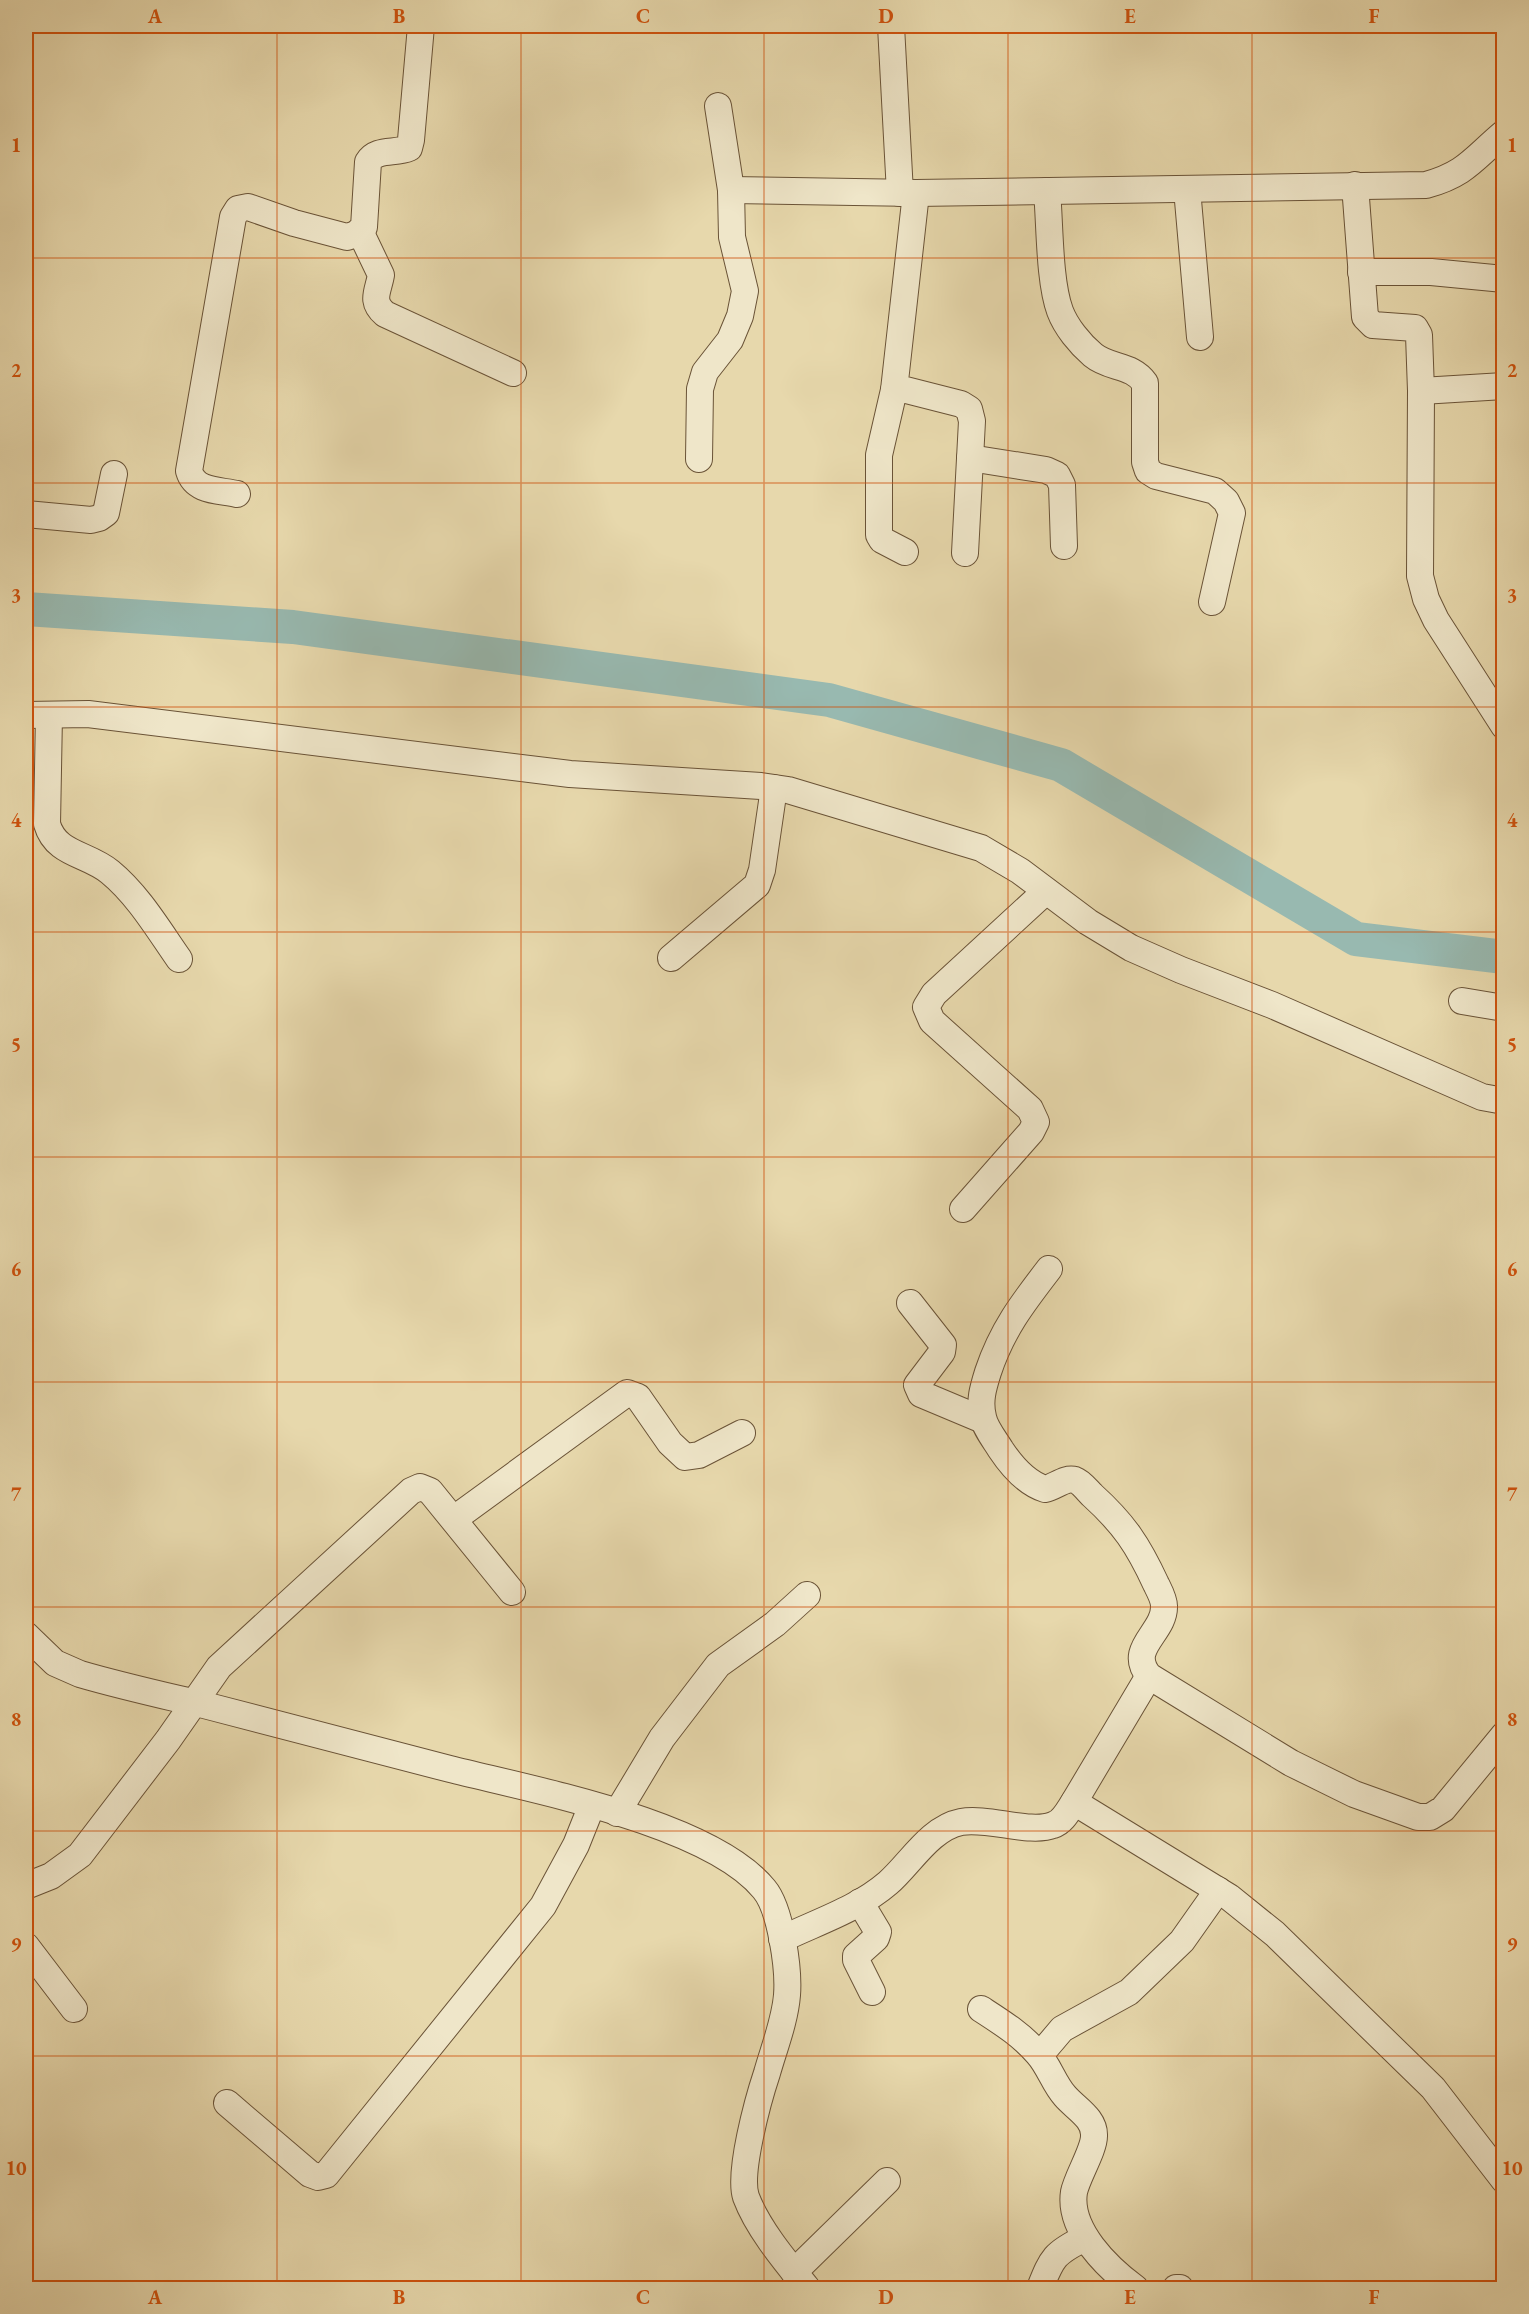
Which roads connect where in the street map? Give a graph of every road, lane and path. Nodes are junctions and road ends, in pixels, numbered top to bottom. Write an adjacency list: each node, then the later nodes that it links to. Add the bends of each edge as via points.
1 (421, 26): 10 (street, via 409,148 380,152 368,162 364,227)
2 (891, 26): 9 (street)
3 (718, 106): 7 (street)
4 (1503, 134): 5 (street, via 1471,165 1447,179 1425,185)
5 (1355, 185): 6 (street); 11 (street)
6 (1187, 189): 8 (street); 13 (street)
7 (731, 190): 9 (street); 19 (street, via 732,237 745,291 733,332 705,372 700,389)
8 (1047, 191): 9 (street); 26 (street, via 1055,292 1061,313 1083,347 1098,359 1128,368 1144,384 1148,471 1215,491 1232,513)
9 (908, 193): 16 (street)
10 (360, 231): 14 (street, via 381,276 375,297 377,307); 21 (street, via 347,237 248,207 238,209 233,217 189,471 198,486)
11 (1361, 272): 12 (street); 17 (street, via 1365,317 1373,325 1416,328)
12 (1503, 279)
13 (1200, 337)
14 (513, 373)
15 (1503, 386): 17 (street)
16 (894, 390): 18 (street, via 962,404 969,409); 24 (street, via 879,455 879,535)
17 (1421, 391): 28 (street, via 1420,576 1436,620)
18 (970, 458): 23 (street, via 1057,475 1062,485); 25 (street)
19 (699, 459)
20 (114, 474): 22 (street, via 106,513 99,518)
21 (237, 495)
22 (26, 514)
23 (1064, 546)
24 (904, 552)
25 (965, 553)
26 (1212, 603)
27 (37, 715): 29 (street, via 88,714 570,774); 32 (street, via 51,836 58,845 92,860 122,883)
28 (1503, 726)
29 (774, 788): 30 (street, via 981,848); 31 (street, via 757,885)
30 (1046, 891): 35 (street, via 1131,948 1482,1097); 36 (street, via 934,994 926,1006 932,1021 1030,1109 1036,1122)
31 (672, 958)
32 (179, 959)
33 (1462, 1001): 34 (street)
34 (1503, 1008)
35 (1503, 1101)
36 (963, 1209)
37 (1049, 1269): 39 (street, via 1017,1311 997,1347 983,1388)
38 (910, 1303): 39 (street, via 944,1345 917,1385 921,1394)
39 (983, 1420): 45 (street, via 1019,1472 1045,1489 1067,1480 1078,1481 1129,1532 1164,1605 1141,1655)
40 (742, 1433): 41 (street, via 699,1455 685,1457 670,1443 638,1397 627,1393)
41 (454, 1519): 42 (street); 46 (street, via 430,1491 420,1486 411,1491 230,1655)
42 (512, 1592)
43 (807, 1595): 50 (street, via 775,1624 718,1665 666,1731)
44 (26, 1635): 46 (street, via 56,1663 80,1674)
45 (1149, 1676): 47 (street, via 1321,1779 1418,1817 1430,1817 1443,1809); 48 (street)
46 (187, 1705): 49 (street); 51 (street, via 168,1740 80,1854 51,1876)
47 (1503, 1735)
48 (1074, 1802): 52 (street); 53 (street, via 1064,1818 1041,1828 982,1821 960,1822 945,1828 888,1883)
49 (590, 1808): 50 (street); 60 (street, via 576,1845 530,1924 326,2175 310,2174)
50 (616, 1813): 54 (street, via 680,1834 746,1871 766,1891 777,1912)
51 (26, 1886)
52 (1218, 1890): 59 (street, via 1182,1941 1129,1992 1062,2029); 61 (street, via 1275,1934 1433,2088)
53 (860, 1902): 54 (street); 56 (street, via 878,1932 856,1956)
54 (782, 1939): 64 (street, via 787,1995 743,2174 746,2196 754,2213)
55 (26, 1946): 57 (street)
56 (872, 1992)
57 (74, 2009)
58 (981, 2009): 59 (street)
59 (1040, 2055): 63 (street, via 1065,2096 1091,2124 1094,2136 1074,2193 1075,2216)
60 (227, 2103)
61 (1503, 2180)
62 (887, 2181): 64 (street)
63 (1085, 2238): 65 (street, via 1052,2260); 66 (street)
64 (800, 2280)
65 (1040, 2289)
66 (1135, 2289)

